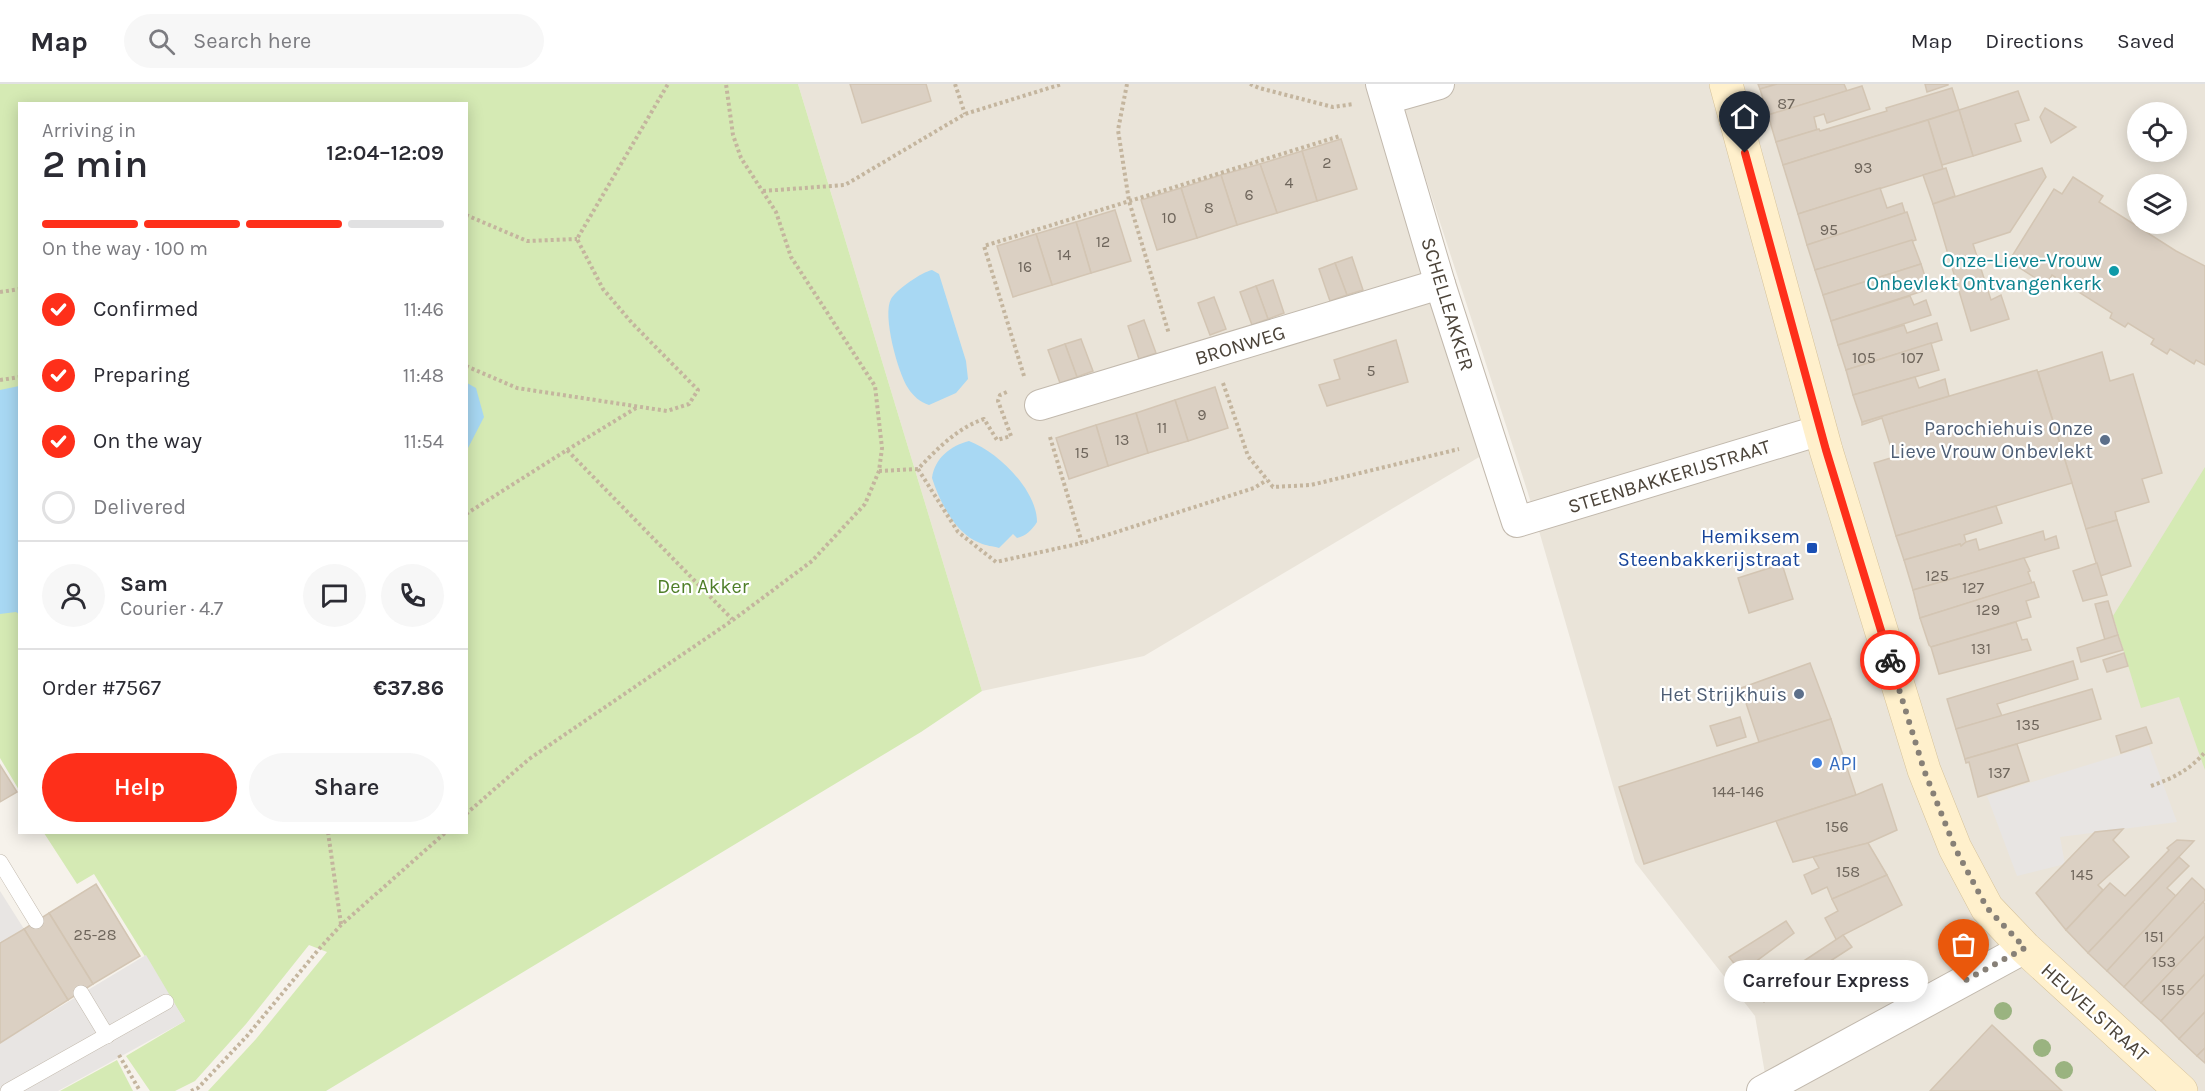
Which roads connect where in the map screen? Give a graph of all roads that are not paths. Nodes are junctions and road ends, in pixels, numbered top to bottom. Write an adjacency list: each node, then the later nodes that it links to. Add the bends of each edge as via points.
1 (1439, 84): 3 (street)
2 (1726, 84): 6 (main road, HEUVELSTRAAT)
3 (1383, 92): 4 (street, SCHELLEAKKER)
4 (1440, 284): 5 (street, BRONWEG, via 1178,363); 7 (street, SCHELLEAKKER)
5 (1034, 395)
6 (1821, 430): 7 (street, STEENBAKKERIJSTRAAT); 10 (main road, HEUVELSTRAAT, via 1924,770 1955,848 1987,908)
7 (1517, 522)
8 (0, 862): 9 (lane)
9 (36, 921)
10 (2025, 948): 15 (street); 16 (main road, HEUVELSTRAAT)
11 (81, 993): 13 (lane)
12 (166, 1002): 13 (lane)
13 (107, 1036): 14 (lane)
14 (8, 1091)
15 (1762, 1091)
16 (2181, 1091)

